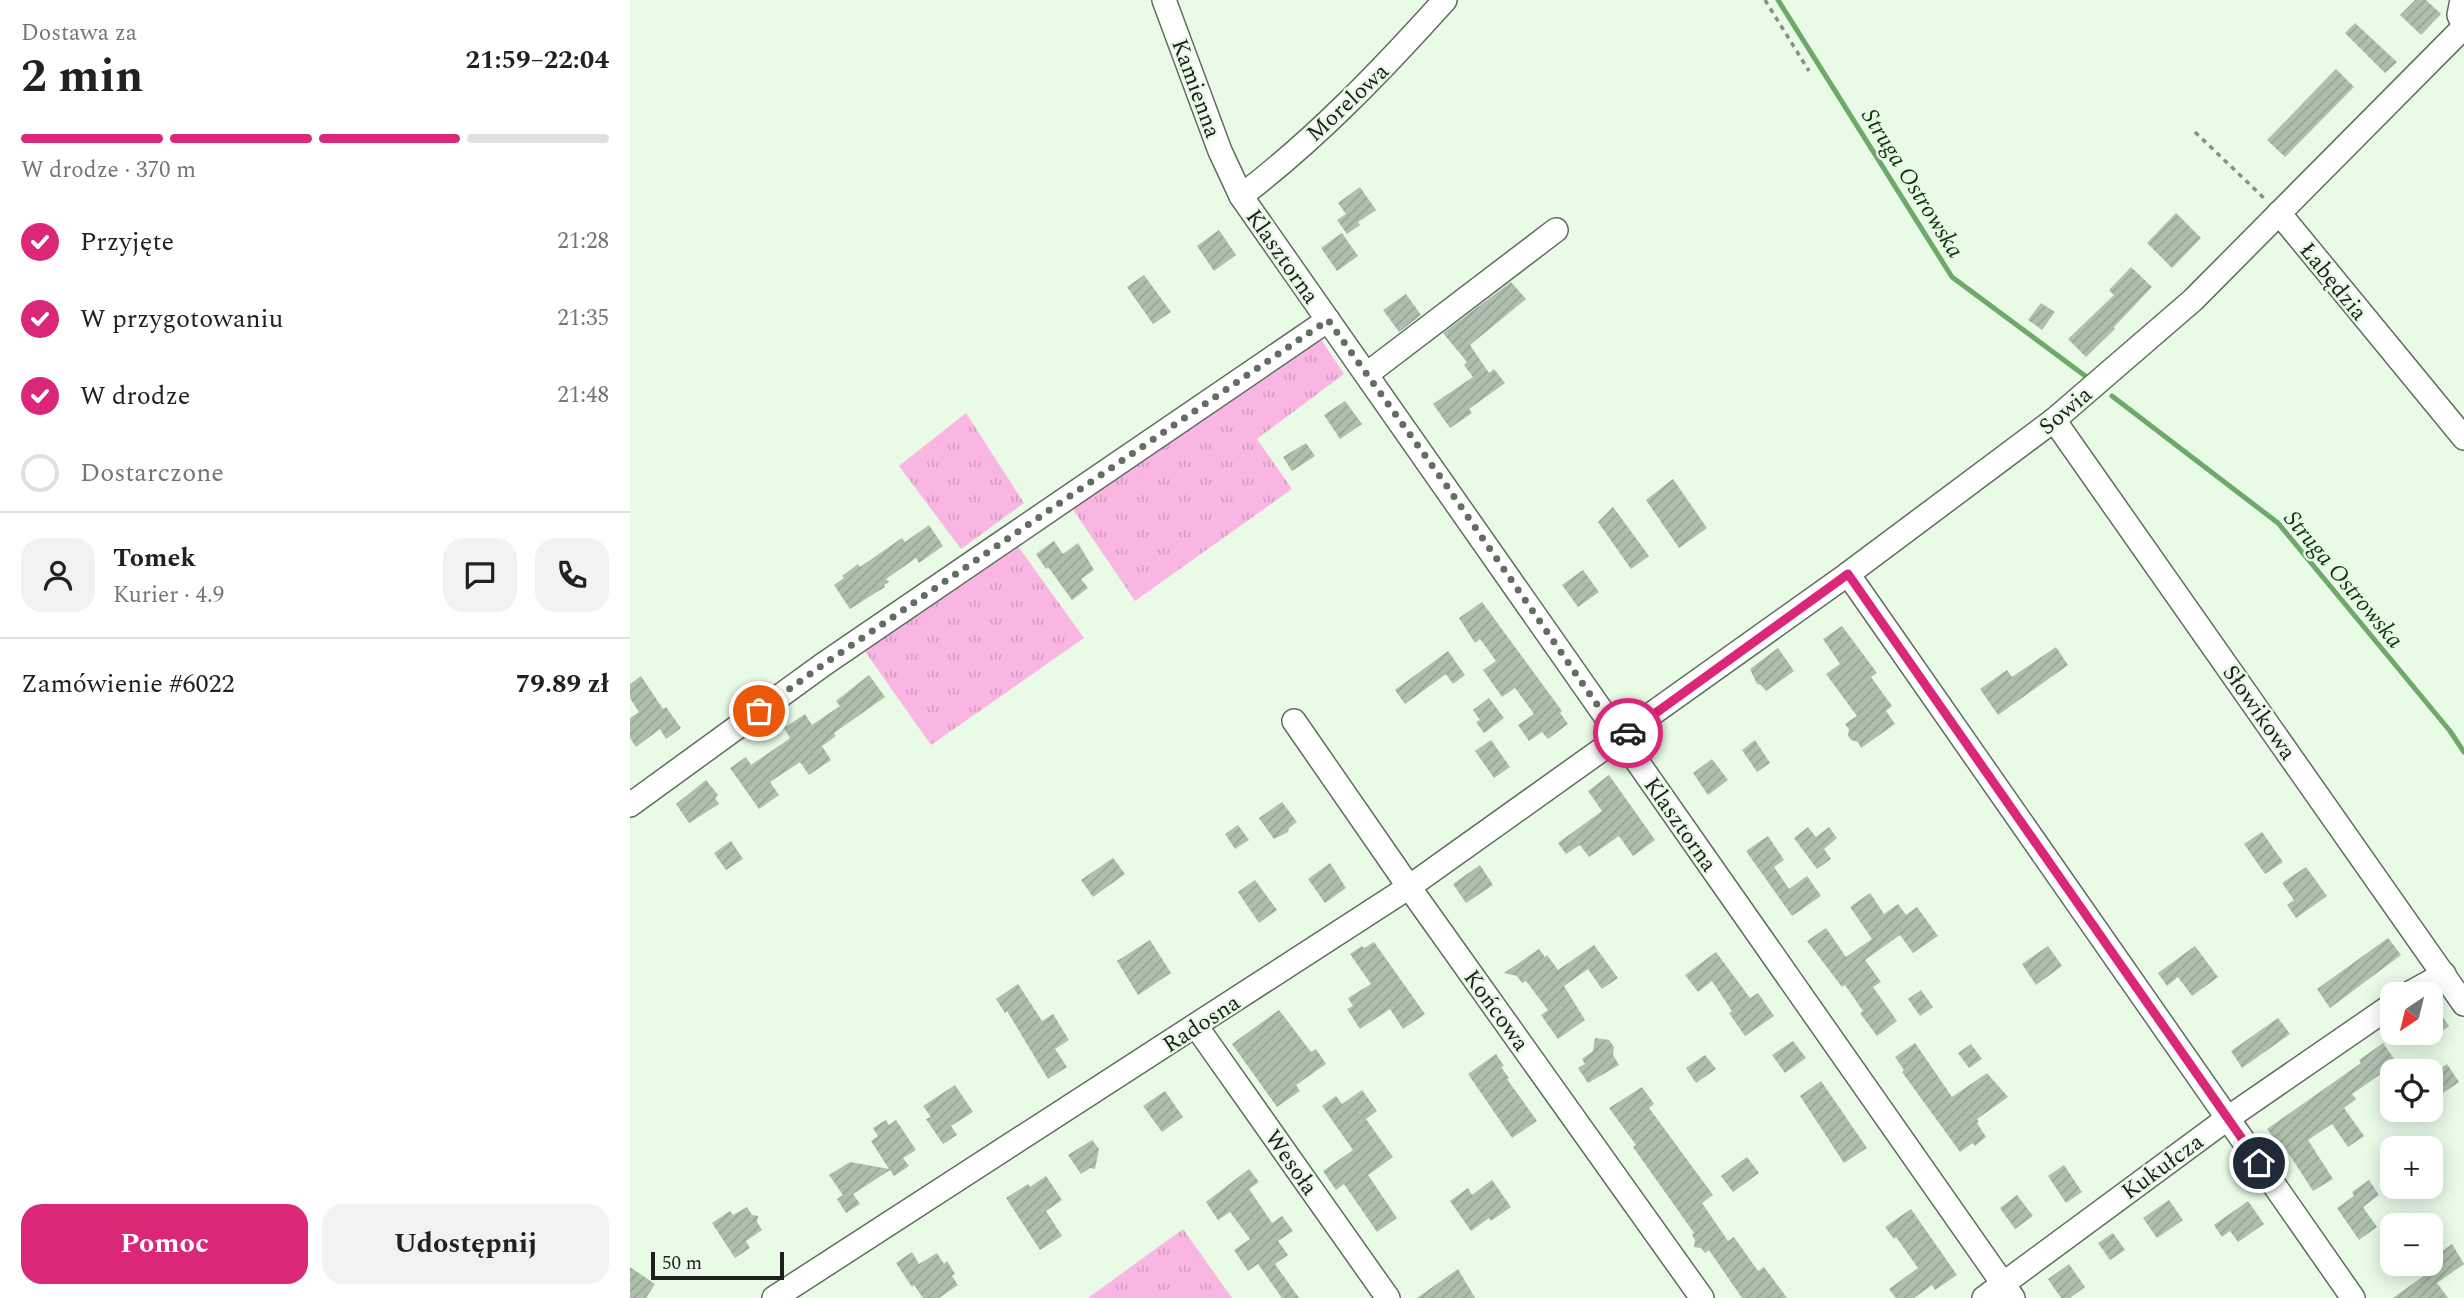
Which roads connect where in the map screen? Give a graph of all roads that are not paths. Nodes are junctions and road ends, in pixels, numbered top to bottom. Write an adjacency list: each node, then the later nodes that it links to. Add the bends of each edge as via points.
1 (1164, 0): 5 (street, Kamienna)
2 (1445, 0): 5 (street, Morelowa, via 1380,72 1264,179)
3 (2462, 0): 4 (street, via 2459,15)
4 (2464, 26): 6 (street, Sowia)
5 (1236, 186): 8 (street, Klasztorna)
6 (2279, 213): 10 (street, Sowia, via 2193,300); 11 (street, Łabędzia)
7 (1556, 230): 9 (street)
8 (1328, 320): 9 (street, Klasztorna); 15 (street, via 824,664)
9 (1367, 374): 14 (street, Klasztorna)
10 (2054, 420): 12 (street, Sowia); 17 (street, Słowikowa)
11 (2464, 438)
12 (1848, 574): 14 (street, Sowia); 22 (street)
13 (1294, 721): 16 (street, Końcowa)
14 (1620, 738): 16 (street, Radosna); 23 (street, Klasztorna)
15 (630, 805)
16 (1409, 887): 21 (street, Radosna); 26 (street, Końcowa)
17 (2444, 974): 18 (street); 19 (street, Słowikowa)
18 (2430, 982)
19 (2464, 1004)
20 (2380, 1013): 22 (street, Kukułcza)
21 (1196, 1026): 24 (street, Wesoła); 25 (street, Radosna)
22 (2228, 1118): 23 (street, Kukułcza); 28 (street)
23 (2008, 1291): 27 (street, Kukułcza)
24 (1381, 1295)
25 (774, 1298)
26 (1702, 1298)
27 (1984, 1298)
28 (2353, 1298)

